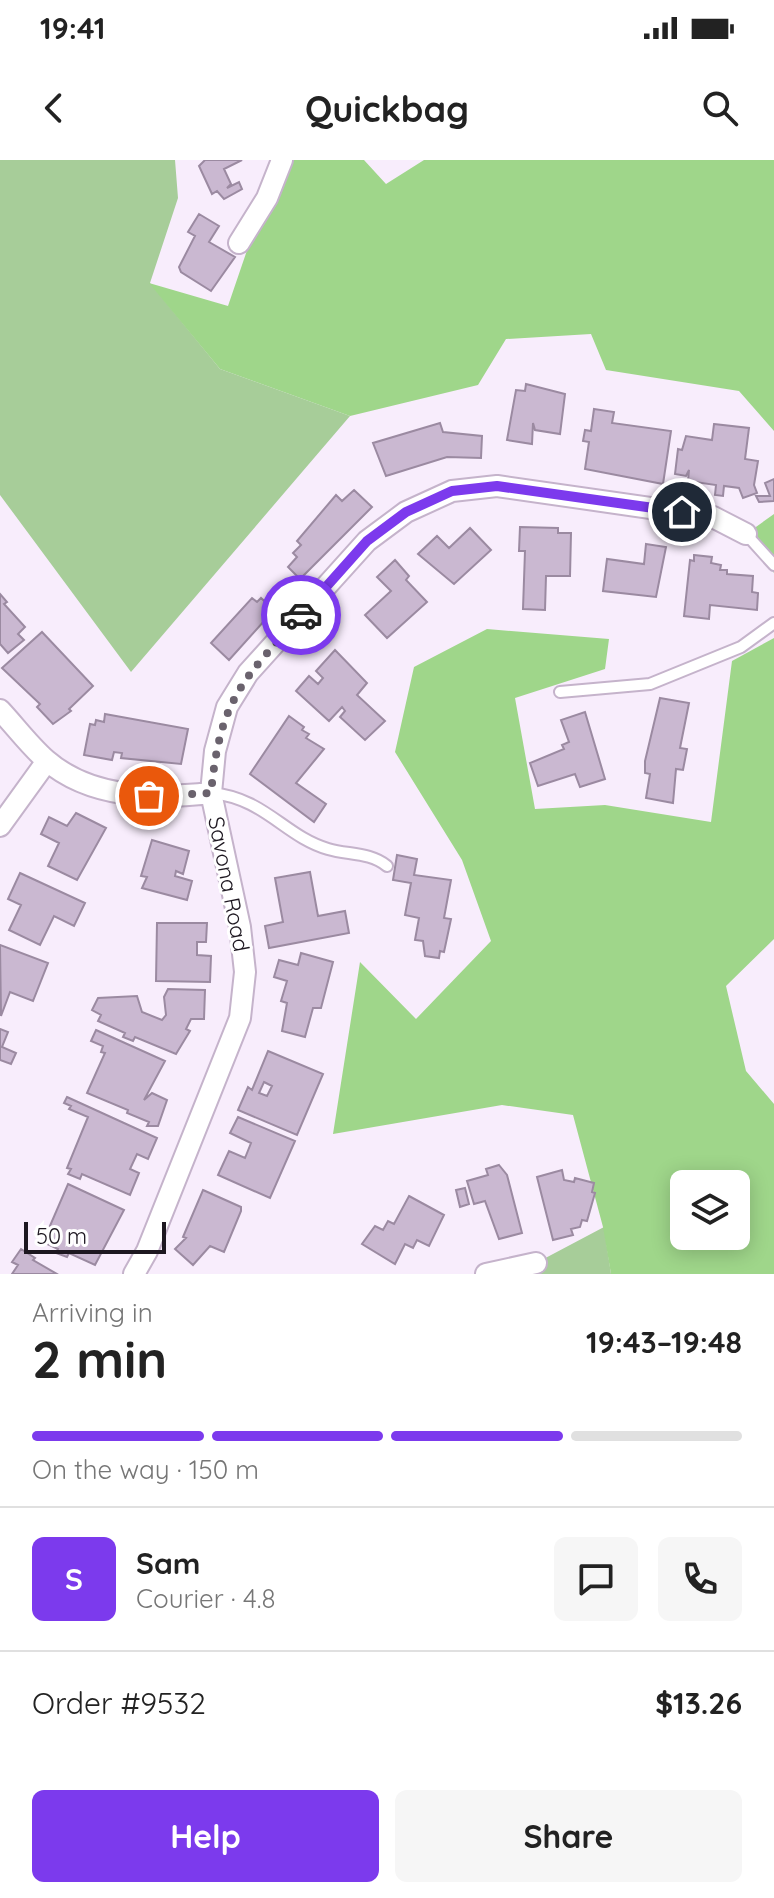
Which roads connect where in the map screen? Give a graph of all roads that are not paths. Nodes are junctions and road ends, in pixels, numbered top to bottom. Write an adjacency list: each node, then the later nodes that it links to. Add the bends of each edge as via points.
1 (282, 160): 2 (street, via 267,198)
2 (239, 243)
3 (746, 534): 4 (lane); 9 (street, Savona Road, via 713,517 497,486 452,491 406,512 367,541 248,673 227,707)
4 (774, 565)
5 (774, 623): 6 (lane, via 741,647 650,684)
6 (560, 692)
7 (0, 710): 8 (street)
8 (47, 761): 9 (street, via 83,782 125,795 172,798); 10 (street)
9 (211, 793): 11 (lane, via 238,796 325,848 377,858); 13 (street, Savona Road, via 240,927 245,972 240,1018)
10 (0, 826)
11 (387, 866)
12 (536, 1263): 14 (street)
13 (134, 1274)
14 (486, 1274)

